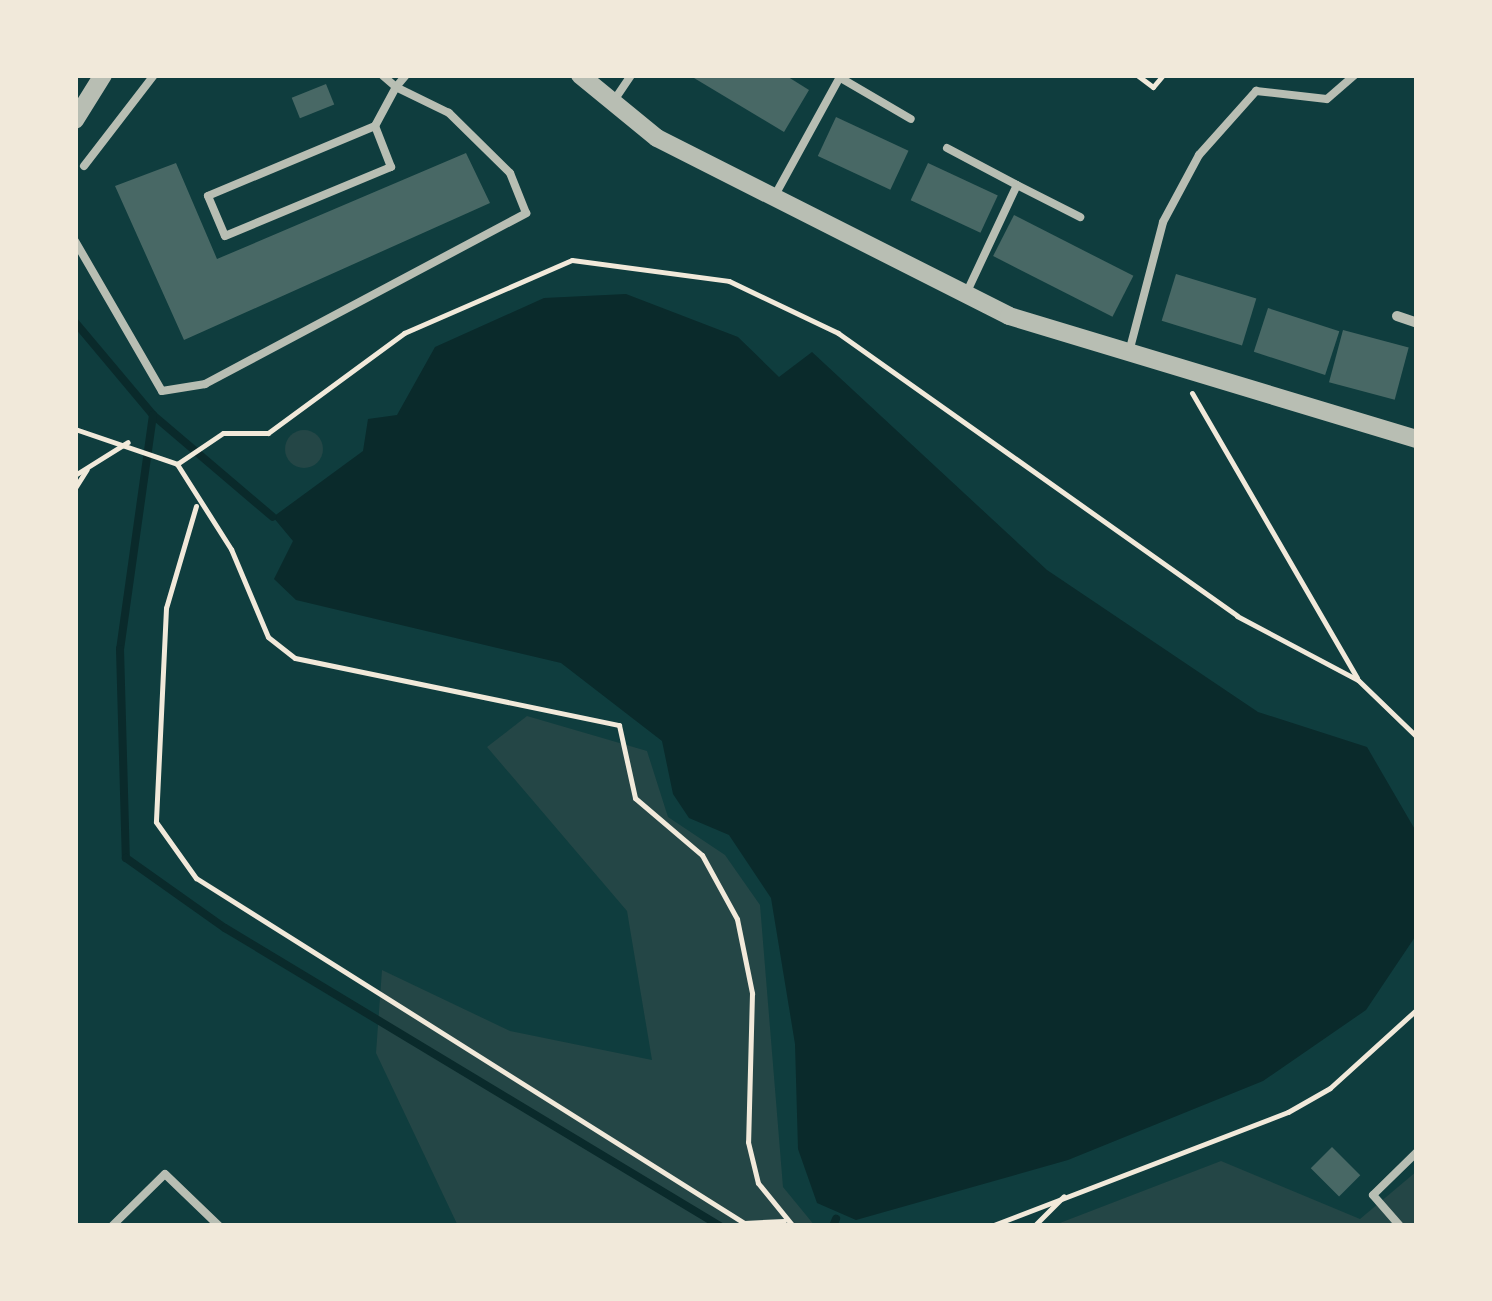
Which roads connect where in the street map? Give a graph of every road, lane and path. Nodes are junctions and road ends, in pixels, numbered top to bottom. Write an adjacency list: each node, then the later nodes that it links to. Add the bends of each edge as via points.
1 (103, 75): 14 (street)
2 (154, 75): 17 (lane)
3 (382, 75): 11 (lane)
4 (406, 75): 11 (lane)
5 (580, 75): 12 (street)
6 (631, 75): 12 (lane)
7 (1138, 75): 8 (path, via 1153,87)
8 (1162, 75)
9 (1355, 75): 25 (lane, via 1327,98 1256,91 1198,154 1163,222)
10 (837, 76): 13 (lane); 19 (lane)
11 (396, 87): 15 (lane); 21 (lane, via 449,113 510,173 526,213 205,384 162,391)
12 (613, 102): 19 (street, via 657,138)
13 (912, 119)
14 (75, 120)
15 (375, 126): 15 (lane, via 392,168 225,236 208,196)
16 (947, 148): 18 (lane)
17 (84, 166)
18 (1016, 185): 20 (lane); 22 (lane)
19 (774, 197): 22 (street)
20 (1080, 217)
21 (75, 241)
22 (966, 294): 25 (street)
23 (1397, 316): 24 (street)
24 (1417, 323)
25 (1129, 352): 26 (street)
26 (1177, 366): 28 (street); 35 (path)
27 (75, 429): 29 (path)
28 (1417, 439)
29 (128, 442): 30 (path); 31 (path)
30 (177, 464): 34 (path); 35 (path, via 223,434 268,434 404,333 572,260 729,281 838,333 1237,616)
31 (88, 467): 32 (path); 33 (path)
32 (75, 475)
33 (75, 488)
34 (196, 506): 40 (path, via 231,549 268,637 295,658 619,724 636,798 702,855 737,919 752,993 748,1142 758,1183); 40 (path, via 166,608 156,822 196,878 744,1223)
35 (1358, 680): 36 (path)
36 (1417, 737)
37 (1417, 1008): 39 (path, via 1330,1088 1288,1112)
38 (1417, 1152): 46 (lane, via 1374,1195)
39 (1066, 1194): 44 (path); 45 (path)
40 (785, 1221): 43 (path)
41 (112, 1226): 42 (lane, via 166,1174)
42 (218, 1226)
43 (794, 1226)
44 (991, 1226)
45 (1034, 1226)
46 (1400, 1226)

